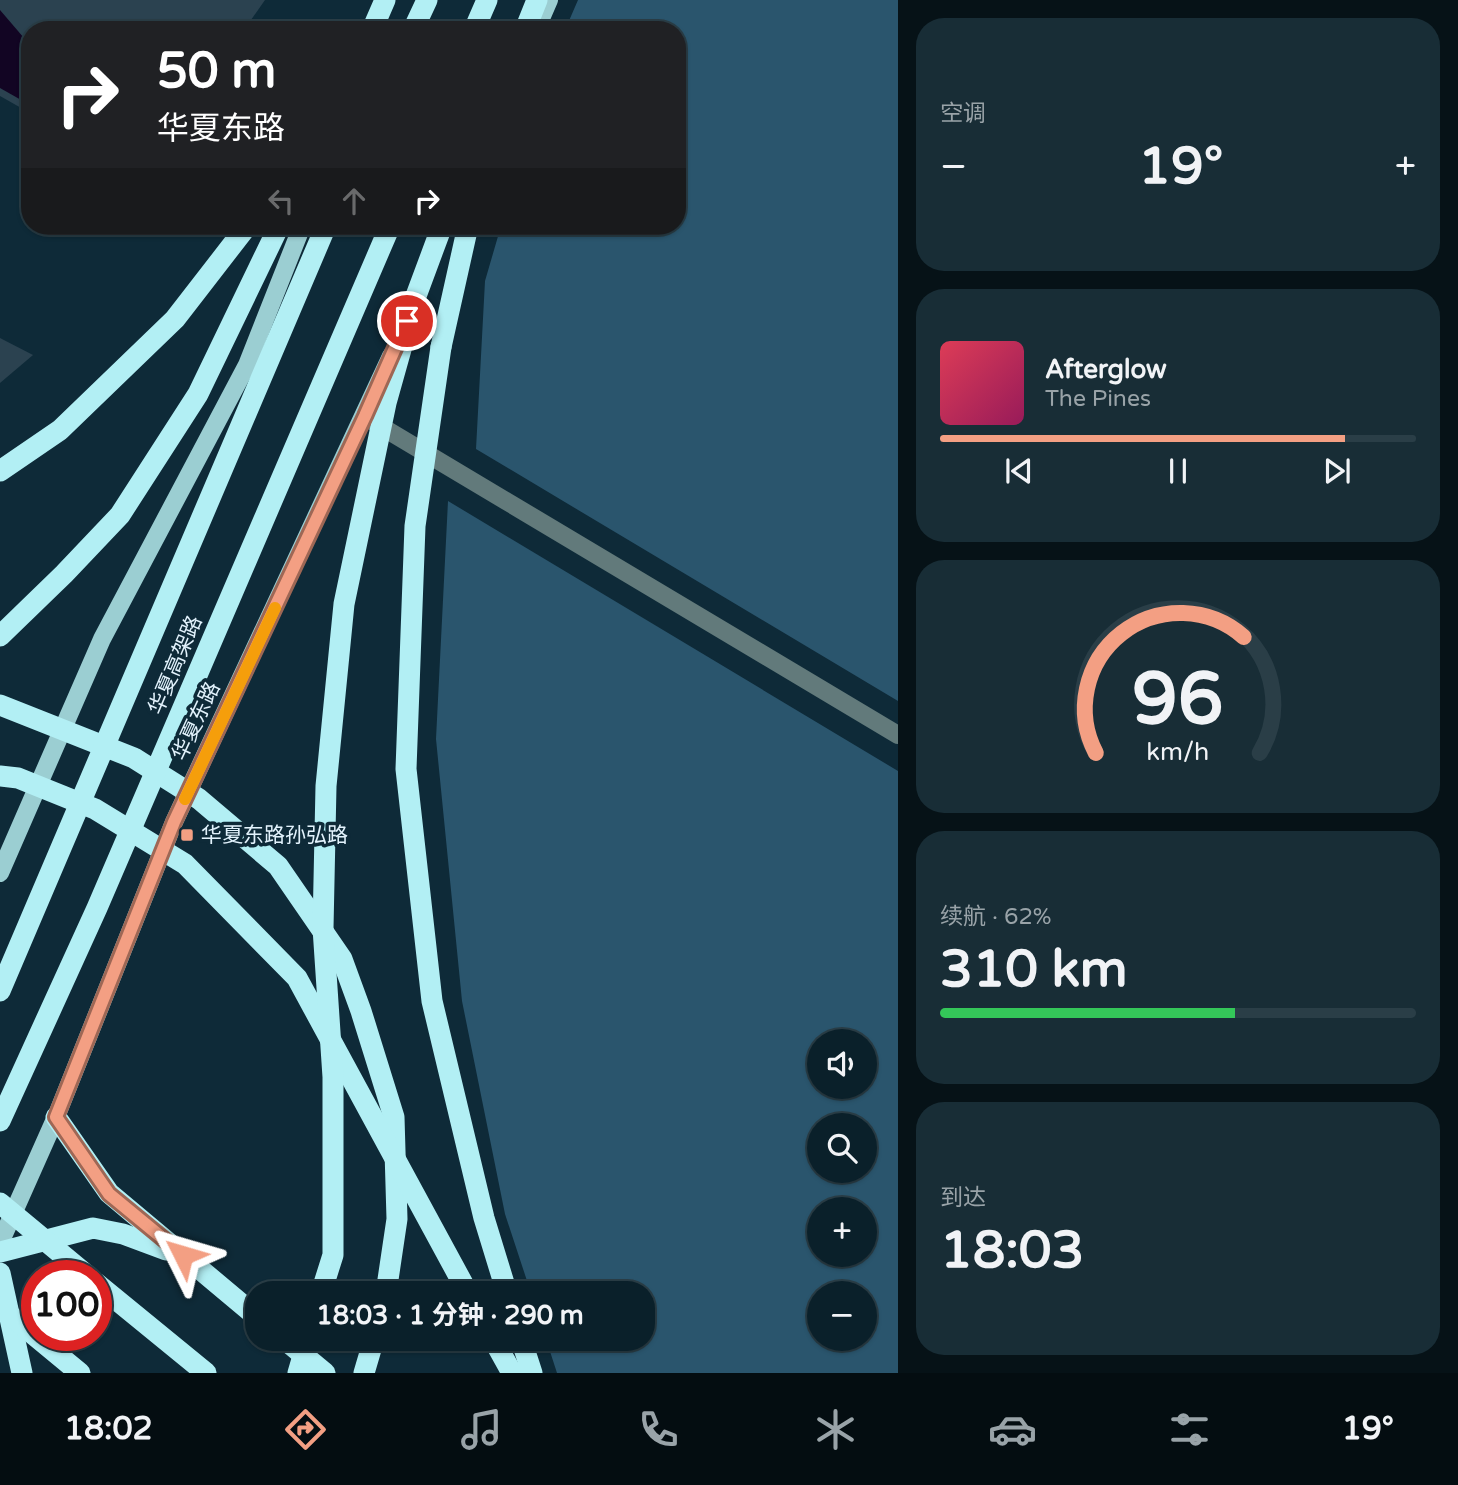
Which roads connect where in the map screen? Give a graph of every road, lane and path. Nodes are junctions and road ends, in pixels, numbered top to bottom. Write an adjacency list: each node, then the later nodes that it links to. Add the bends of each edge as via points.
1 (379, 0): 7 (main road)
2 (385, 0): 8 (highway)
3 (427, 0): 9 (highway)
4 (487, 0): 10 (highway)
5 (538, 0): 11 (highway)
6 (549, 0): 12 (main road)
7 (374, 21)
8 (376, 21)
9 (417, 21)
10 (478, 21)
11 (530, 21)
12 (540, 21)
13 (240, 235): 22 (highway, via 175,319 60,430)
14 (275, 235): 23 (highway, via 198,394 120,516)
15 (298, 235): 27 (main road, via 247,365 102,639)
16 (322, 235): 28 (highway, 华夏高架路, bridge)
17 (386, 235): 30 (highway, 华夏高架路, bridge, via 97,908)
18 (439, 235): 37 (highway, bridge, via 386,403 344,604 326,786 323,928 333,1077 333,1242)
19 (445, 235): 21 (main road, 华夏东路)
20 (466, 235): 40 (highway, bridge, via 441,347 415,526 406,769 432,1002)
21 (365, 416): 25 (street); 29 (main road, 华夏东路, via 174,822)
22 (0, 471)
23 (0, 636)
24 (0, 705): 38 (highway, bridge, via 134,758 199,799 278,866 342,959 394,1117 397,1219)
25 (898, 735)
26 (0, 776): 39 (highway, bridge, via 18,778 96,809 185,864 297,978)
27 (0, 873)
28 (0, 992)
29 (56, 1117): 32 (main road, 华夏东路); 35 (highway, via 109,1194)
30 (0, 1121)
31 (0, 1203): 34 (highway, bridge)
32 (0, 1243)
33 (0, 1252): 35 (highway, via 93,1228 152,1242)
34 (69, 1260)
35 (201, 1270): 43 (highway)
36 (0, 1273): 49 (highway)
37 (324, 1281)
38 (388, 1281)
39 (461, 1281)
40 (503, 1281)
41 (112, 1296): 51 (highway)
42 (0, 1307): 50 (highway, bridge)
43 (245, 1307)
44 (298, 1351): 53 (highway)
45 (304, 1351): 52 (highway, bridge)
46 (370, 1351): 54 (highway)
47 (500, 1351): 55 (highway)
48 (525, 1351): 56 (highway)
49 (22, 1373)
50 (80, 1373)
51 (206, 1373)
52 (298, 1373)
53 (325, 1373)
54 (364, 1373)
55 (512, 1373)
56 (532, 1373)

